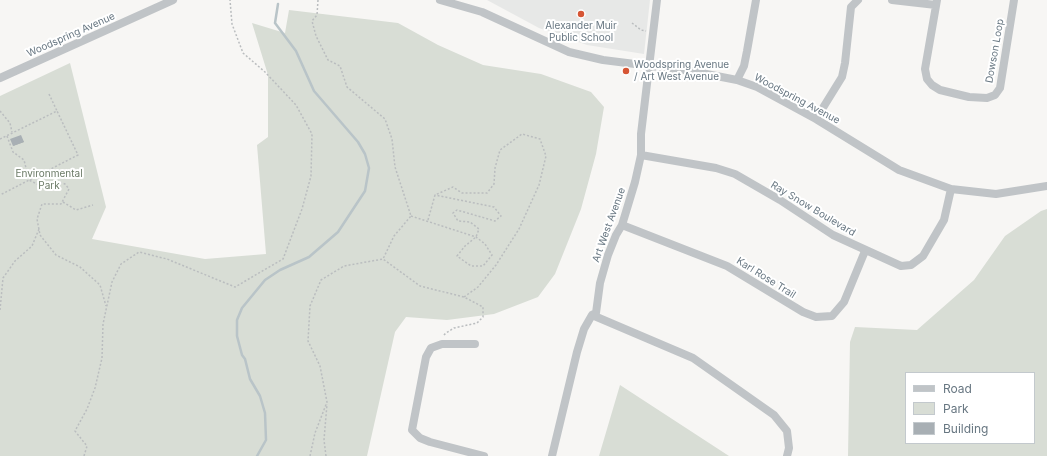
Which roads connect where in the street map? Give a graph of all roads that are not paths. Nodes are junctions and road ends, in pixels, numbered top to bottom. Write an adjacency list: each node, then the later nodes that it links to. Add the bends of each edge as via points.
1 (173, 0): 10 (street, Woodspring Avenue)
2 (440, 0): 9 (street, Woodspring Avenue, via 482,12 569,52 603,60)
3 (657, 0): 9 (street, Art West Avenue)
4 (756, 0): 11 (street, via 748,51)
5 (858, 0): 12 (street, via 851,7 842,77)
6 (892, 0): 8 (street)
7 (1014, 0): 8 (street, Dowson Loop, via 1000,88 995,95 987,98 969,97 940,90 927,79 925,69)
8 (936, 3)
9 (649, 65): 11 (street, Woodspring Avenue); 13 (street, Art West Avenue)
10 (0, 78)
11 (737, 80): 12 (street, Woodspring Avenue, via 757,87)
12 (816, 119): 15 (street, Woodspring Avenue, via 899,170)
13 (641, 155): 16 (street, Art West Avenue); 17 (street, Ray Snow Boulevard, via 716,168 734,174 833,235)
14 (1047, 186): 15 (street, Woodspring Avenue, via 996,194)
15 (951, 189): 17 (street, Ray Snow Boulevard, via 944,220 919,261 911,266 901,266)
16 (622, 225): 17 (street, Karl Rose Trail, via 726,266 803,312 816,317 832,316 844,302); 18 (street, Art West Avenue, via 608,255 600,283 596,313)
17 (865, 251)
18 (592, 315): 21 (street, Art West Avenue, via 584,329 577,352); 22 (street, via 693,358 774,415 787,431)
19 (476, 344): 20 (street, via 442,344 431,348 426,357 412,430 420,438 430,442)
20 (484, 456)
21 (552, 456)
22 (787, 456)

